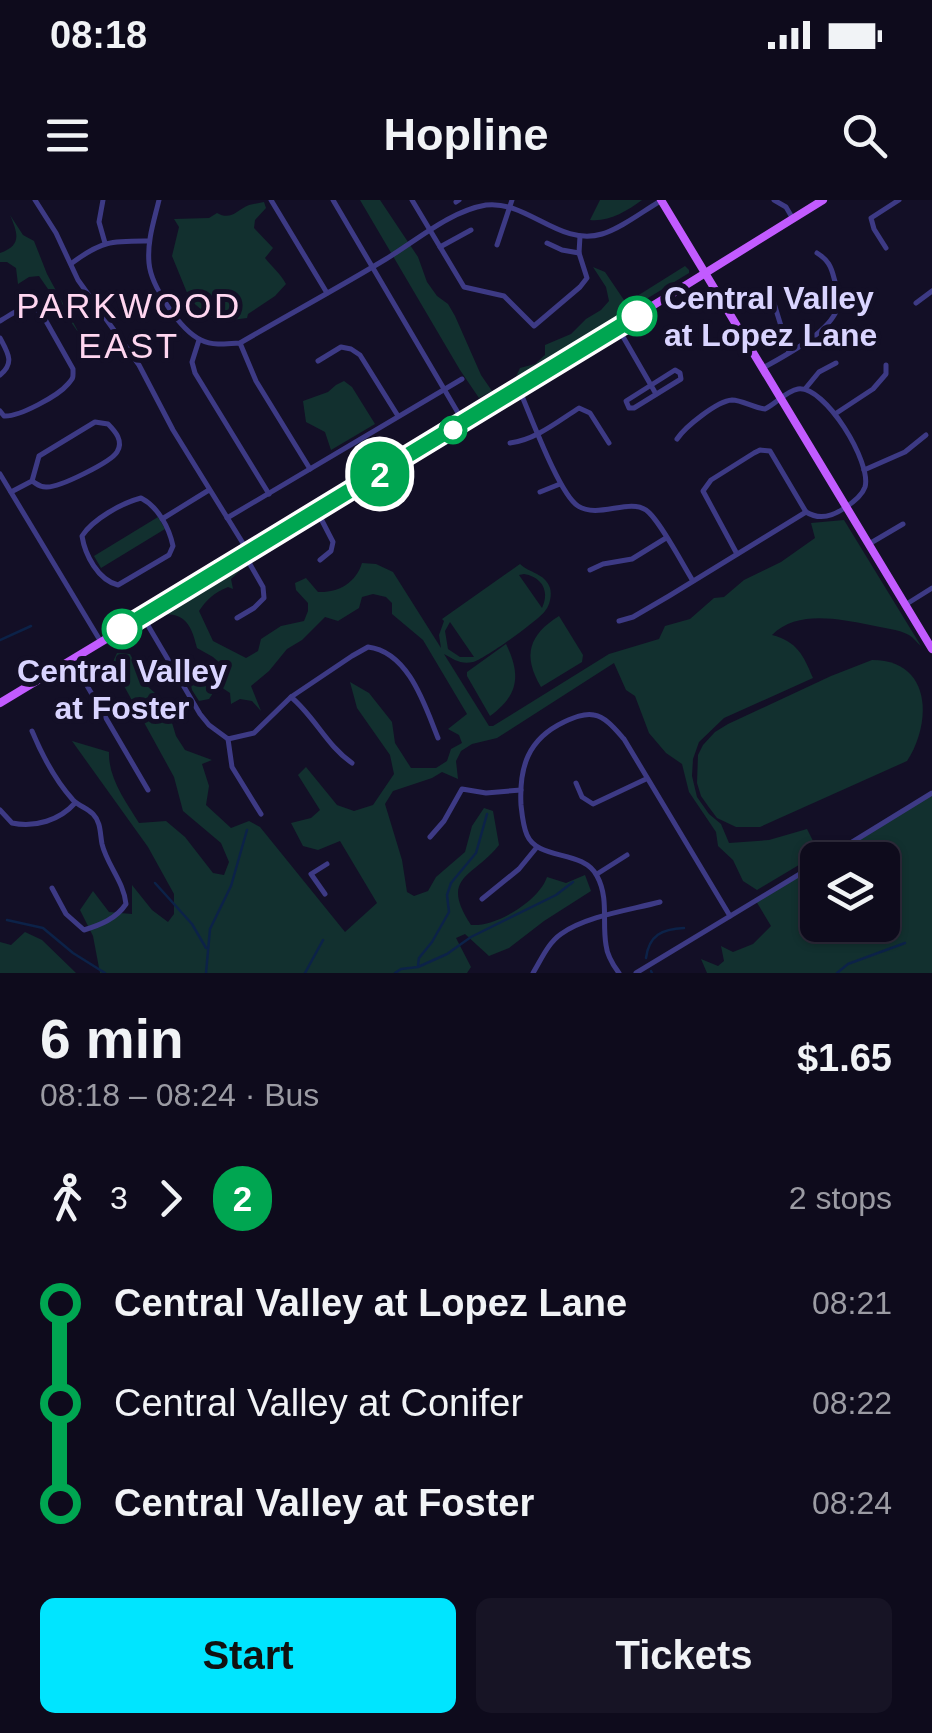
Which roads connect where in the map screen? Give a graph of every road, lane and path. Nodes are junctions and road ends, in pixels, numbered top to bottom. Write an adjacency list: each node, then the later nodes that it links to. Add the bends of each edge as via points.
1 (36, 200): 24 (street)
2 (103, 200): 17 (street)
3 (159, 200): 16 (street)
4 (271, 200): 29 (street)
5 (333, 200): 25 (street)
6 (412, 200): 14 (street)
7 (662, 200): 15 (street, via 602,234); 26 (main road)
8 (774, 200): 12 (street)
9 (823, 200): 12 (main road)
10 (899, 200): 21 (street, via 871,218)
11 (511, 204): 14 (street, via 474,208); 15 (street); 19 (street)
12 (793, 219): 26 (main road)
13 (471, 230): 20 (street)
14 (430, 231): 20 (street); 25 (street)
15 (580, 236): 22 (street)
16 (149, 241): 17 (street); 34 (street, via 156,287)
17 (104, 243): 24 (street)
18 (547, 243): 22 (street)
19 (497, 245)
20 (440, 247): 22 (street, via 464,287 504,296 534,326 584,282)
21 (886, 248)
22 (580, 253)
23 (817, 253): 36 (street, via 831,268 837,309 824,328)
24 (72, 264): 65 (street)
25 (371, 267): 29 (street); 44 (street)
26 (706, 274): 32 (main road); 40 (main road)
27 (769, 286): 36 (street)
28 (932, 290): 30 (street)
29 (327, 293): 35 (street)
30 (916, 304)
31 (0, 321): 51 (street, via 35,308 73,369 66,387 15,417)
32 (618, 328): 43 (street); 45 (main road)
33 (0, 338): 41 (street, via 10,357)
34 (199, 340): 35 (street); 68 (street, via 195,373)
35 (240, 343): 60 (street)
36 (789, 352): 40 (street)
37 (318, 361): 53 (street, via 351,348)
38 (836, 363): 46 (street)
39 (886, 365): 52 (street, via 872,389)
40 (763, 368): 48 (main road)
41 (0, 376)
42 (462, 379): 44 (street)
43 (651, 385): 47 (street); 47 (street, via 627,406); 47 (street, via 680,373 681,379)
44 (444, 388): 53 (street); 54 (street)
45 (518, 389): 54 (main road); 55 (street)
46 (805, 389): 48 (street); 52 (street)
47 (656, 394)
48 (781, 399): 57 (street, via 764,409 728,401); 71 (main road)
49 (579, 400): 50 (street)
50 (579, 408): 55 (street); 59 (street, via 590,413)
51 (0, 411)
52 (834, 414): 61 (street)
53 (398, 416): 60 (street)
54 (464, 422): 72 (main road)
55 (539, 433): 58 (street); 64 (street)
56 (926, 435): 61 (street)
57 (677, 439)
58 (510, 443)
59 (609, 443)
60 (310, 469): 68 (street)
61 (864, 470): 71 (street, via 864,490)
62 (0, 474): 66 (street)
63 (32, 481): 63 (street, via 44,488 80,476 114,455 118,437 108,424 95,422 38,456); 66 (street)
64 (560, 484): 67 (street); 70 (street, via 586,509)
65 (209, 490): 74 (street); 75 (street)
66 (11, 492): 89 (street)
67 (540, 492)
68 (269, 494): 74 (street)
69 (638, 498): 70 (street)
70 (636, 506): 77 (street)
71 (846, 508): 73 (street, via 827,516); 78 (main road)
72 (317, 512): 79 (main road); 81 (street, via 333,542)
73 (806, 512): 80 (street); 80 (street, via 770,452 760,450 710,480 703,490)
74 (227, 518): 79 (street)
75 (162, 519): 75 (street, via 172,538 170,555 118,585 102,578 84,546 88,527 141,498)
76 (904, 524): 78 (street)
77 (666, 538): 82 (street, via 632,560); 83 (street)
78 (869, 544): 85 (main road)
79 (249, 553): 86 (main road); 87 (street, via 264,598)
80 (738, 554): 83 (street)
81 (320, 560)
82 (590, 570)
83 (693, 581): 88 (street)
84 (932, 588): 85 (street)
85 (905, 605): 90 (main road)
86 (143, 617): 89 (main road); 96 (street, via 200,714)
87 (236, 618)
88 (619, 621)
89 (102, 642): 91 (main road)
90 (932, 649)
91 (72, 660): 93 (main road); 100 (street)
92 (292, 697): 95 (street, via 352,656 378,648 415,685); 96 (street, via 254,733); 97 (street)
93 (0, 703)
94 (32, 731): 103 (street)
95 (438, 738)
96 (228, 739): 105 (street, via 232,768)
97 (352, 763)
98 (646, 779): 99 (street, via 593,804); 101 (street, via 624,739 602,718 588,715 562,723 537,742 526,758); 118 (street)
99 (576, 783)
100 (148, 790)
101 (520, 790): 106 (street, via 462,789); 108 (street, via 525,830)
102 (932, 793): 107 (street)
103 (76, 802): 104 (street, via 65,814 23,825 12,824); 113 (street, via 97,821 126,904 84,930)
104 (0, 810)
105 (262, 814)
106 (430, 837)
107 (852, 842)
108 (537, 847): 111 (street, via 582,861); 115 (street)
109 (627, 855): 111 (street)
110 (328, 864): 114 (street, via 311,874)
111 (597, 874): 117 (street)
112 (800, 874): 118 (street)
113 (52, 888)
114 (325, 894)
115 (482, 898)
116 (660, 902): 117 (street)
117 (606, 916): 119 (street, via 561,934); 120 (street, via 606,946)
118 (730, 916): 121 (street)
119 (533, 973)
120 (619, 973)
121 (636, 973)

